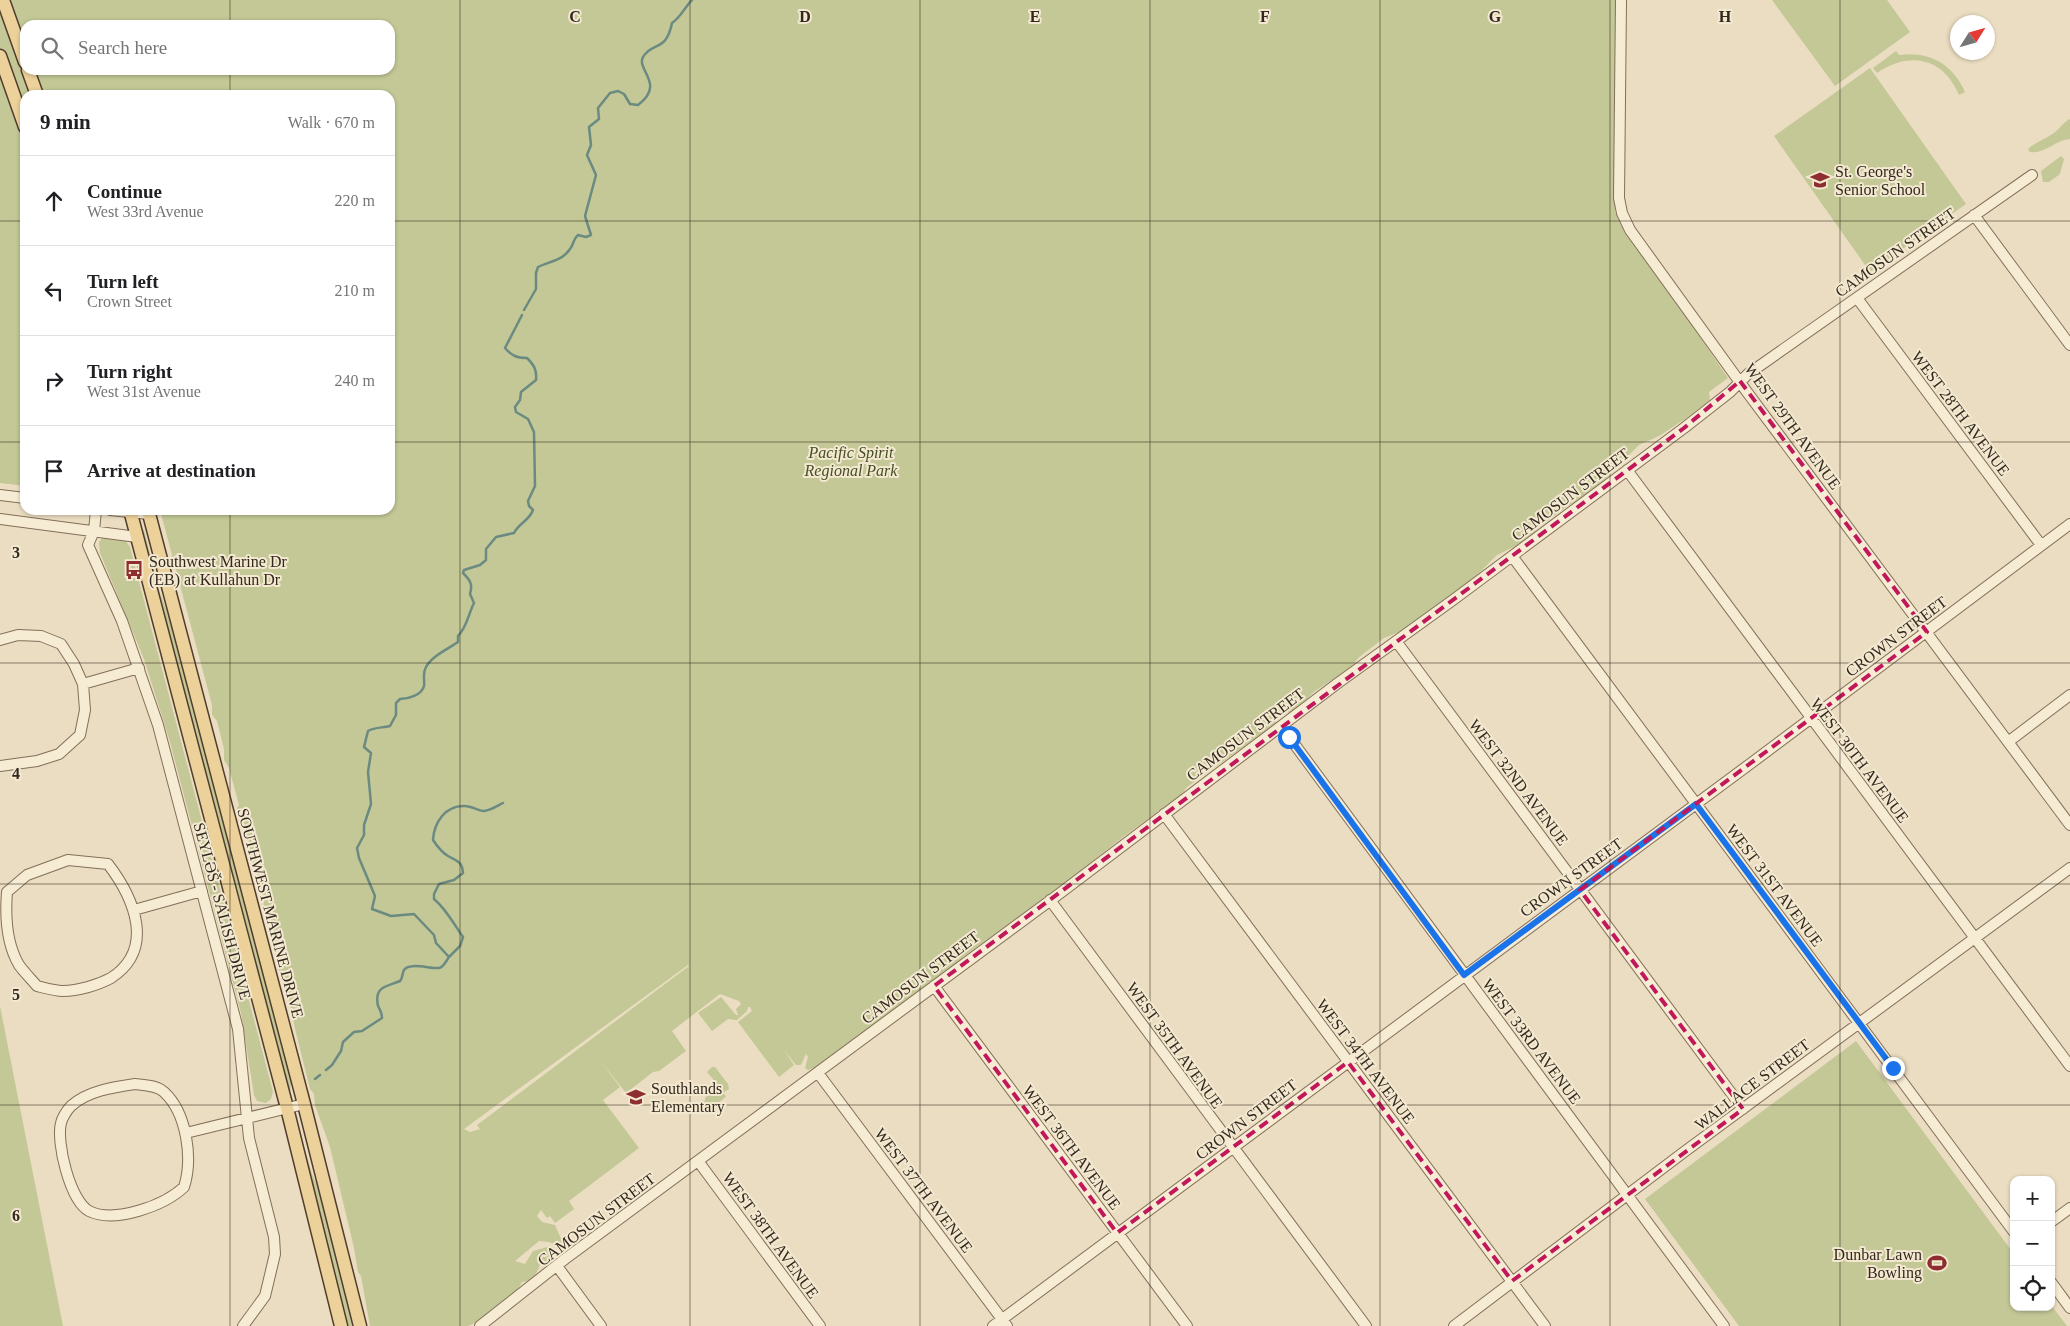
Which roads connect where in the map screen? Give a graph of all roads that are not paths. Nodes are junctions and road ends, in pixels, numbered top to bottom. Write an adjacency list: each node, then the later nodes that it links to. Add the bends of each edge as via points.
1 (3, 0): 3 (main road)
2 (1621, 0): 12 (street, WEST 29TH AVENUE, via 1619,198 1622,213 1637,240)
3 (20, 48)
4 (0, 56): 7 (main road)
5 (30, 75): 6 (main road)
6 (35, 90)
7 (20, 113)
8 (2032, 175): 9 (street, CAMOSUN STREET)
9 (1974, 215): 10 (street, CAMOSUN STREET); 11 (street)
10 (1857, 298): 12 (street, CAMOSUN STREET); 23 (street, WEST 28TH AVENUE)
11 (2070, 344)
12 (1740, 381): 13 (street, CAMOSUN STREET); 25 (street, WEST 29TH AVENUE)
13 (1628, 470): 24 (street, CAMOSUN STREET); 31 (street, WEST 30TH AVENUE)
14 (0, 495): 15 (street)
15 (20, 497)
16 (96, 515): 21 (street, SEYLƏŠ - SALISH DRIVE)
17 (131, 515): 22 (main road, SOUTHWEST MARINE DRIVE)
18 (149, 515): 50 (main road, SOUTHWEST MARINE DRIVE)
19 (0, 519): 21 (street)
20 (2070, 524): 23 (street, CROWN STREET)
21 (94, 531): 22 (street); 28 (street, SEYLƏŠ - SALISH DRIVE, via 88,545 122,620)
22 (137, 537): 51 (main road, SOUTHWEST MARINE DRIVE)
23 (2041, 545): 25 (street, CROWN STREET)
24 (1512, 556): 27 (street, CAMOSUN STREET); 35 (street, WEST 31ST AVENUE)
25 (1927, 632): 31 (street, CROWN STREET); 33 (street, WEST 29TH AVENUE)
26 (0, 640): 29 (street, via 18,635 41,636 61,644)
27 (1396, 641): 32 (street, CAMOSUN STREET); 39 (street, WEST 32ND AVENUE)
28 (139, 668): 29 (street); 40 (street, SEYLƏŠ - SALISH DRIVE, via 158,725)
29 (83, 684): 34 (street, via 85,710 80,735 59,754)
30 (2070, 695): 33 (street)
31 (1811, 719): 35 (street, CROWN STREET); 43 (street, WEST 30TH AVENUE)
32 (1281, 726): 36 (street, CAMOSUN STREET); 44 (street, WEST 33RD AVENUE)
33 (2008, 742): 37 (street, WEST 29TH AVENUE)
34 (0, 766)
35 (1696, 804): 39 (street, CROWN STREET); 46 (street, WEST 31ST AVENUE)
36 (1164, 814): 41 (street, CAMOSUN STREET); 47 (street, WEST 34TH AVENUE)
37 (2070, 825)
38 (2070, 868): 43 (street, WALLACE STREET)
39 (1580, 890): 44 (street, CROWN STREET); 52 (street, WEST 32ND AVENUE)
40 (202, 891): 42 (street); 53 (street, SEYLƏŠ - SALISH DRIVE, via 238,1029)
41 (1050, 900): 45 (street, CAMOSUN STREET); 55 (street, WEST 35TH AVENUE)
42 (134, 910): 42 (street, via 137,936 133,954 120,972 101,984 64,991 37,986 20,965 9,939 5,914 8,892 27,875 68,860 108,864 124,887)
43 (1975, 938): 46 (street, WALLACE STREET); 48 (street, WEST 30TH AVENUE)
44 (1464, 975): 47 (street, CROWN STREET); 57 (street, WEST 33RD AVENUE)
45 (934, 986): 49 (street, CAMOSUN STREET); 61 (street, WEST 36TH AVENUE)
46 (1859, 1023): 52 (street, WALLACE STREET); 60 (street, WEST 31ST AVENUE)
47 (1348, 1062): 55 (street, CROWN STREET); 63 (street, WEST 34TH AVENUE)
48 (2070, 1066)
49 (818, 1072): 56 (street, CAMOSUN STREET); 66 (street, WEST 37TH AVENUE)
50 (304, 1104): 51 (street); 69 (main road, SOUTHWEST MARINE DRIVE)
51 (287, 1108): 53 (street); 68 (main road, SOUTHWEST MARINE DRIVE)
52 (1744, 1109): 57 (street, WALLACE STREET)
53 (247, 1117): 54 (street); 67 (street, SEYLƏŠ - SALISH DRIVE, via 275,1254 264,1296)
54 (186, 1133): 54 (street, via 172,1101 163,1091 149,1085 113,1087 89,1095 70,1107 61,1122 62,1156 68,1179 88,1210 124,1215 144,1210 163,1202 184,1187 190,1166)
55 (1232, 1148): 61 (street, CROWN STREET); 75 (street, WEST 35TH AVENUE)
56 (698, 1162): 62 (street, CAMOSUN STREET); 72 (street, WEST 38TH AVENUE)
57 (1627, 1196): 63 (street, WALLACE STREET); 78 (street, WEST 33RD AVENUE)
58 (2070, 1208): 59 (street)
59 (2052, 1221)
60 (2010, 1227)
61 (1117, 1234): 66 (street, CROWN STREET); 74 (street, WEST 36TH AVENUE)
62 (557, 1266): 70 (street, CAMOSUN STREET); 71 (street)
63 (1512, 1281): 76 (street, WALLACE STREET); 77 (street, WEST 34TH AVENUE)
64 (2055, 1287): 65 (street)
65 (2070, 1308)
66 (1004, 1323): 73 (street, CROWN STREET)
67 (243, 1326)
68 (341, 1326)
69 (360, 1326)
70 (480, 1326)
71 (601, 1326)
72 (820, 1326)
73 (993, 1326)
74 (1186, 1326)
75 (1366, 1326)
76 (1454, 1326)
77 (1545, 1326)
78 (1724, 1326)

